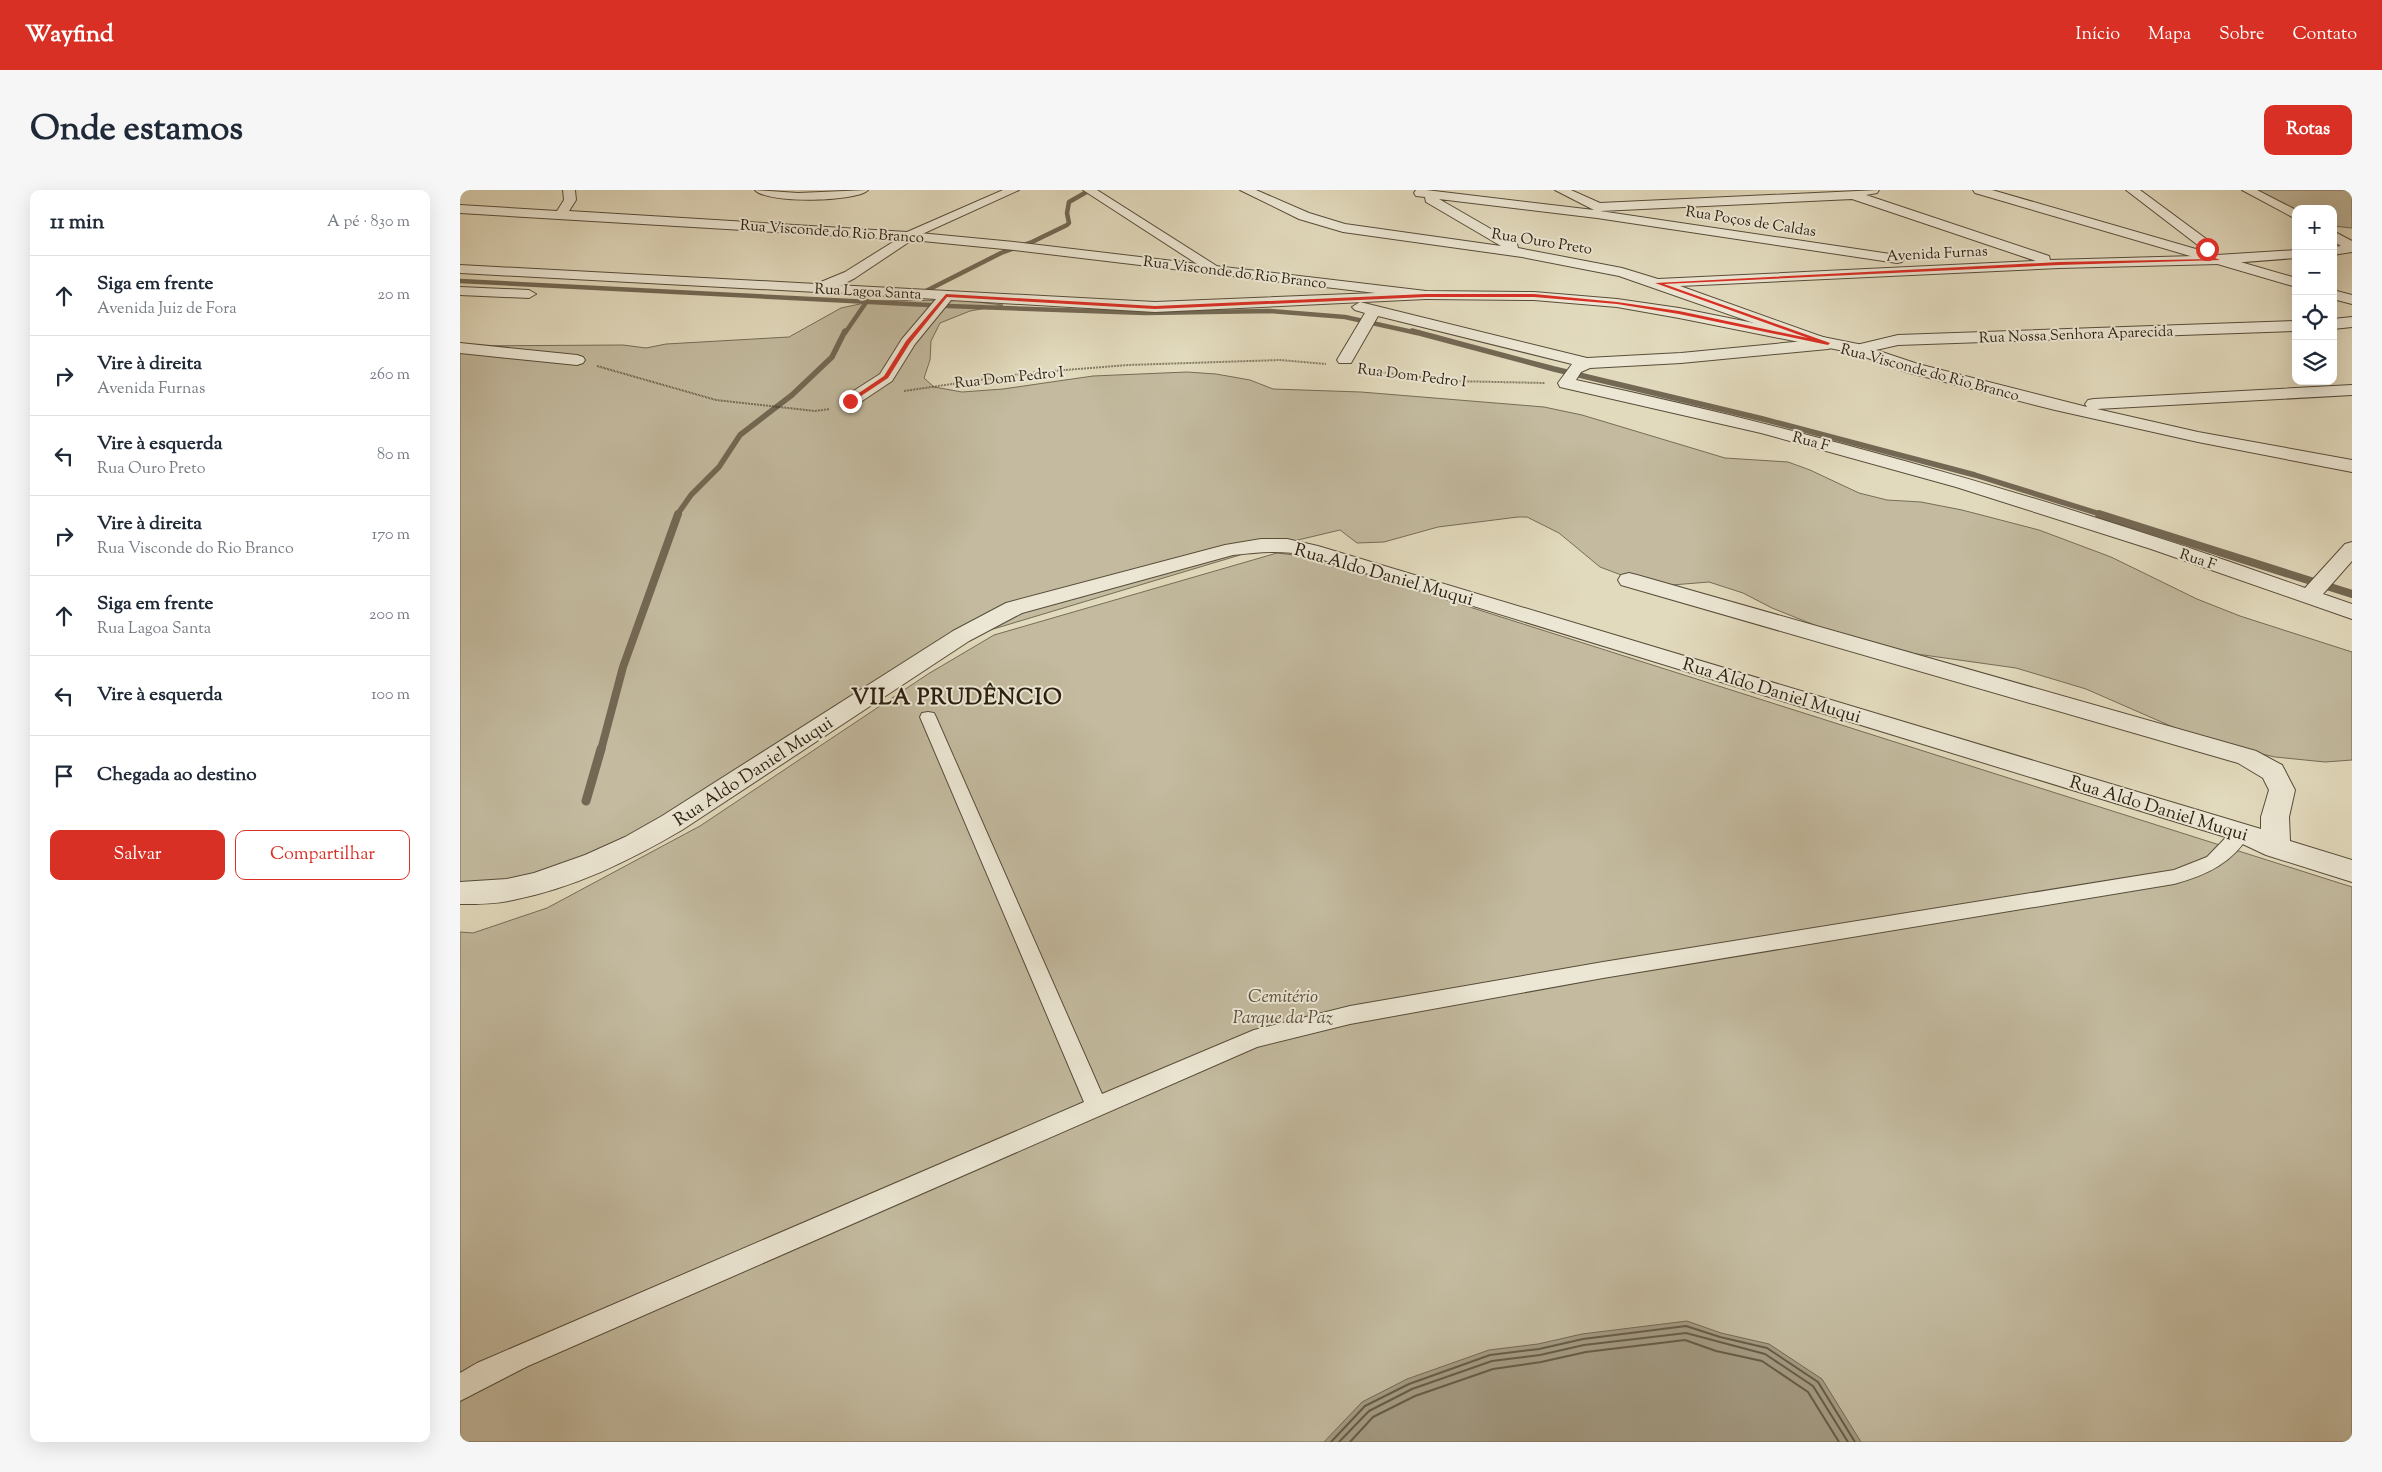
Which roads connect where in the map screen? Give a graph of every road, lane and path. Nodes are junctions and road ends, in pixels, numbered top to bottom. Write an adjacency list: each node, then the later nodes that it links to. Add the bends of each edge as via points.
1 (569, 190): 22 (street, via 570,200)
2 (761, 190): 16 (street)
3 (862, 190): 16 (street)
4 (1013, 190): 25 (street)
5 (1089, 190): 35 (street)
6 (1246, 190): 28 (street, Rua Ouro Preto, via 1304,216 1343,228)
7 (1561, 190): 20 (street)
8 (1683, 190): 17 (street)
9 (1837, 190): 15 (street)
10 (1873, 190): 15 (street)
11 (1979, 190): 29 (street)
12 (2132, 190): 29 (street, via 2204,244 2207,249)
13 (2248, 190): 23 (street)
14 (1416, 192): 20 (street, Rua Poços de Caldas); 28 (street)
15 (1853, 195): 17 (street); 32 (street)
16 (775, 196): 18 (street)
17 (1771, 200): 20 (street)
18 (760, 204)
19 (460, 209): 22 (street, Rua Visconde do Rio Branco)
20 (1598, 210): 34 (street, Rua Poços de Caldas)
21 (745, 212): 24 (street)
22 (561, 214): 24 (street, Rua Visconde do Rio Branco)
23 (2292, 214)
24 (722, 224): 25 (street, Rua Visconde do Rio Branco)
25 (910, 236): 35 (street, Rua Visconde do Rio Branco, via 1005,244); 38 (street, via 850,275)
26 (2337, 238): 27 (street, via 2350,246)
27 (2337, 250)
28 (1522, 253): 37 (street, Rua Ouro Preto)
29 (2198, 253): 31 (street)
30 (2292, 254): 31 (street, Avenida Furnas)
31 (2219, 260): 32 (street, Avenida Furnas); 36 (street)
32 (2059, 264): 34 (street, Avenida Furnas)
33 (460, 269): 38 (street, Rua Lagoa Santa)
34 (1958, 269): 37 (street, Avenida Furnas)
35 (1216, 270): 41 (street, Rua Visconde do Rio Branco)
36 (2292, 282)
37 (1657, 283): 50 (street, Rua Ouro Preto)
38 (817, 288): 43 (street, Rua Lagoa Santa)
39 (463, 293): 40 (street)
40 (529, 294)
41 (1426, 295): 44 (street, Rua Lagoa Santa); 50 (street, Rua Visconde do Rio Branco, via 1534,296 1617,303)
42 (2336, 295): 45 (street)
43 (946, 296): 44 (street, Rua Lagoa Santa, via 1155,307); 59 (street, via 908,342 886,377)
44 (1336, 300): 46 (street)
45 (2352, 300)
46 (1373, 311): 54 (street); 55 (street)
47 (2352, 322): 48 (street)
48 (2337, 324)
49 (2292, 326): 52 (street, Rua Nossa Senhora Aparecida, via 1898,340)
50 (1828, 344): 52 (street, Rua Visconde do Rio Branco); 54 (street)
51 (460, 348): 53 (street)
52 (1858, 349): 60 (street, Rua Visconde do Rio Branco, via 1912,368)
53 (577, 360): 61 (path, via 716,400 815,411)
54 (1587, 363): 56 (street, via 1575,369)
55 (1344, 364): 56 (path, Rua Dom Pedro I, via 1450,381); 58 (path, Rua Dom Pedro I, via 1280,360 1128,365 1028,374)
56 (1566, 383): 65 (street, Rua F, via 1662,403 1920,470)
57 (2352, 390): 60 (street)
58 (898, 393)
59 (850, 401)
60 (2055, 405): 62 (street, Rua Visconde do Rio Branco, via 2198,437)
61 (833, 408)
62 (2352, 466)
63 (2352, 548): 65 (street)
64 (1629, 580): 69 (street, via 2247,757 2273,772 2282,790 2275,817)
65 (2310, 596): 66 (street)
66 (2352, 612)
67 (928, 717): 72 (lane)
68 (2242, 832): 69 (street, Rua Aldo Daniel Muqui); 71 (street, Rua Aldo Daniel Muqui, via 1311,550 1287,545 1261,545 1198,557 1014,608 961,636 625,850 565,874 513,889); 72 (lane, via 2222,857 2202,870 2174,877 1603,970 1350,1015 1254,1039)
69 (2276, 846): 70 (street, Rua Aldo Daniel Muqui)
70 (2352, 870)
71 (460, 893)
72 (1097, 1108): 73 (lane, via 486,1372)
73 (460, 1388)

